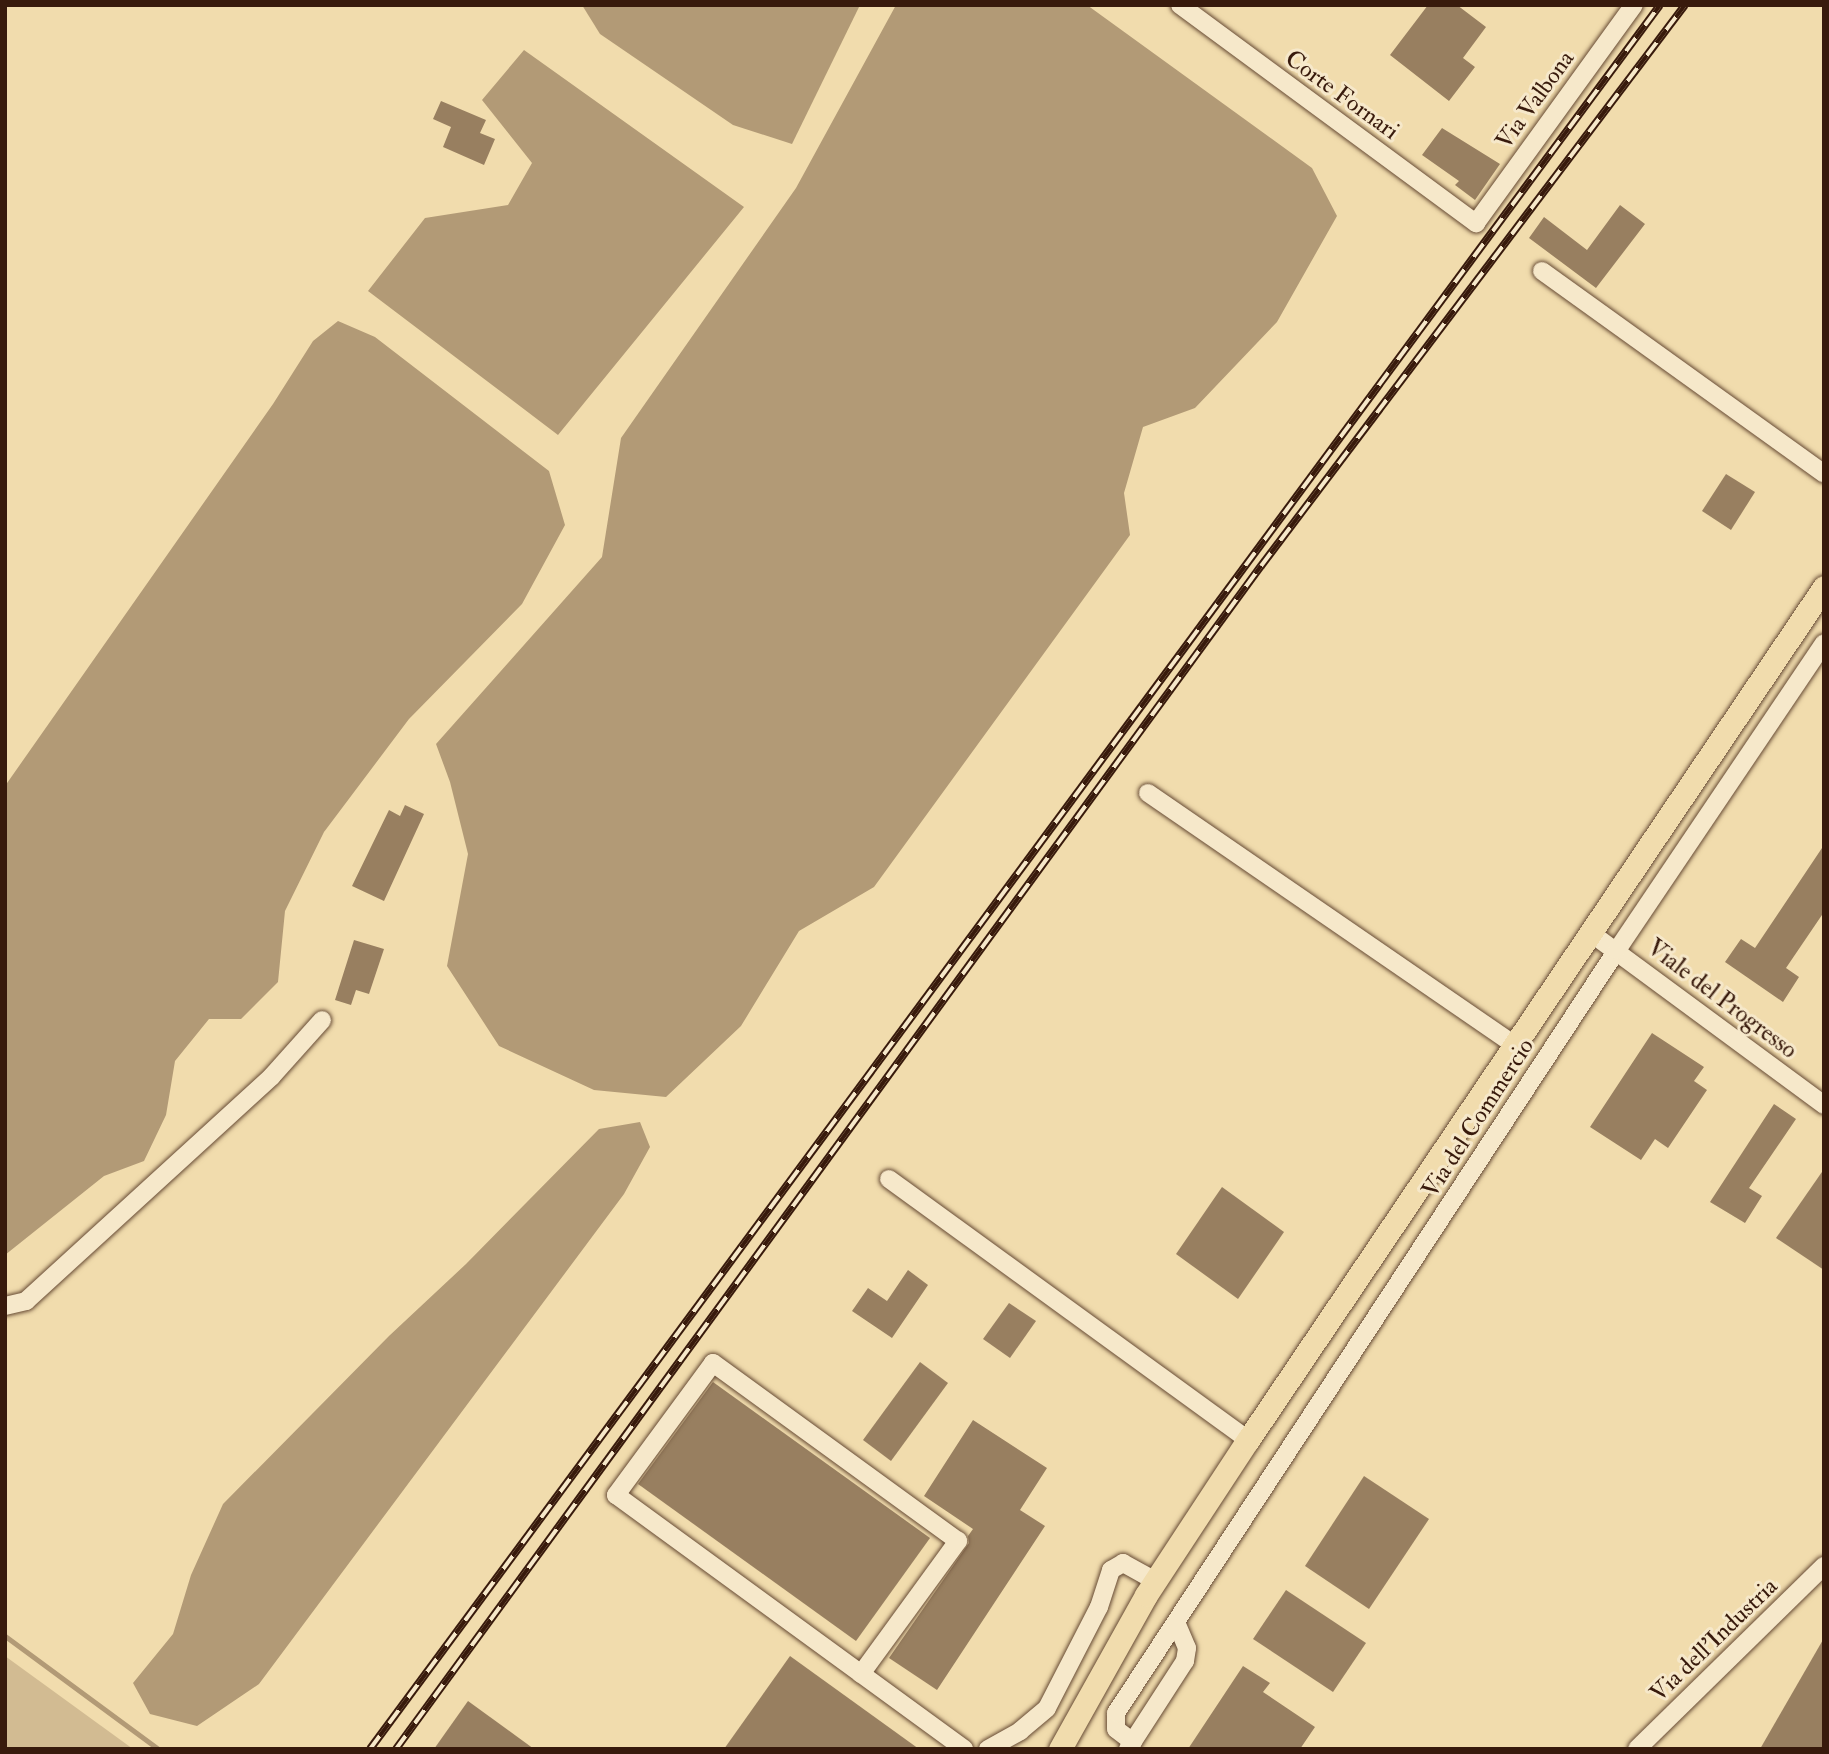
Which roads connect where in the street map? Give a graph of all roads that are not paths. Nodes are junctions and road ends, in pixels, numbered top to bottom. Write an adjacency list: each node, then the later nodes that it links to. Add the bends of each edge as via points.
1 (1180, 5): 3 (street, Corte Fornari)
2 (1634, 5): 3 (street, Via Valbona)
3 (1476, 223)
4 (1542, 271): 5 (street)
5 (1824, 474)
6 (1824, 587): 9 (main road)
7 (1824, 643): 10 (street, Via del Commercio)
8 (1148, 793): 12 (street)
9 (1591, 933): 10 (street, Viale del Progresso); 12 (main road)
10 (1617, 950): 13 (street, Viale del Progresso); 19 (street, Via del Commercio)
11 (322, 1020): 15 (street, via 272,1076 26,1301)
12 (1514, 1045): 16 (main road)
13 (1824, 1105)
14 (889, 1179): 16 (street)
15 (5, 1306)
16 (1248, 1440): 18 (main road)
17 (1824, 1566): 25 (street, Via dell'Industria)
18 (1156, 1581): 23 (street, via 1123,1563 1111,1570 1099,1607 1047,1708); 24 (main road)
19 (1176, 1622): 21 (street, Via del Commercio, via 1187,1647 1185,1661); 21 (street, Via del Commercio, via 1116,1713 1116,1729)
20 (861, 1674): 20 (street, via 615,1495 713,1363 958,1541); 22 (street)
21 (1130, 1746)
22 (964, 1749)
23 (988, 1749)
24 (1060, 1749)
25 (1637, 1749)

